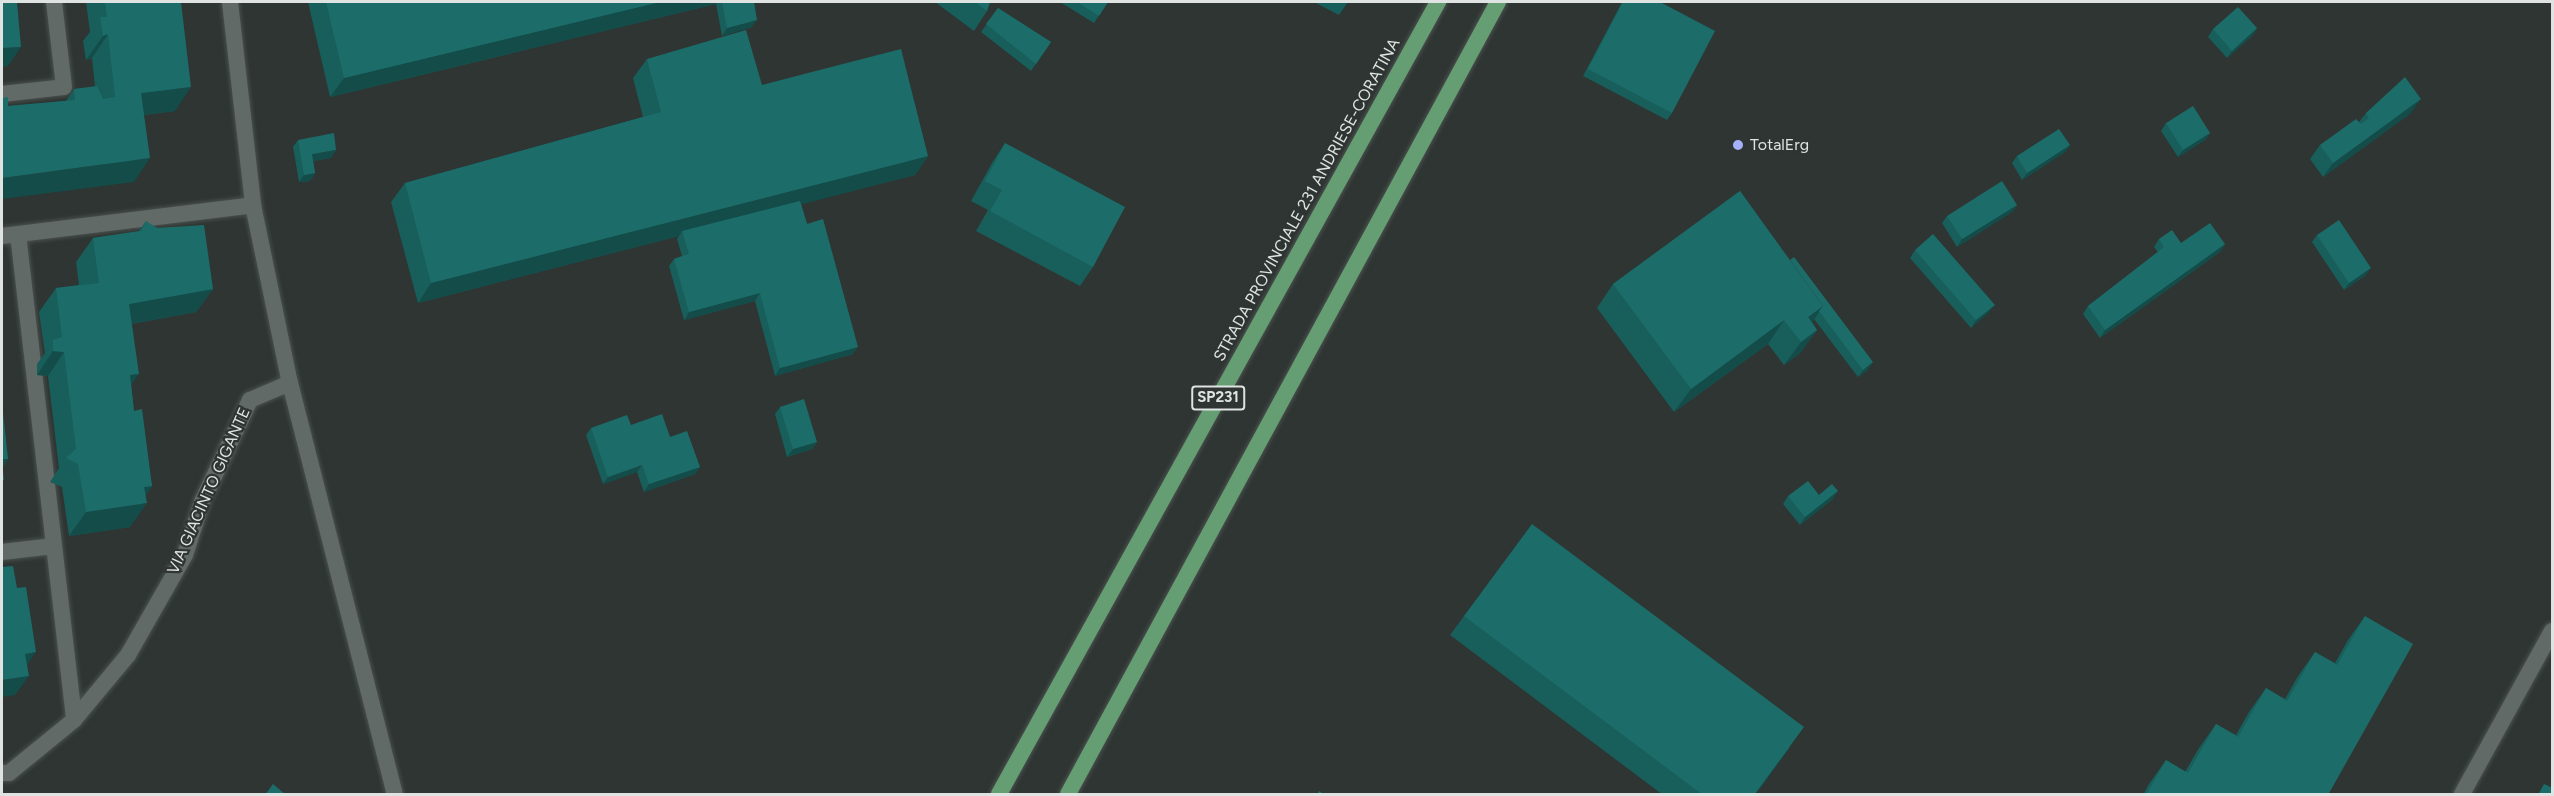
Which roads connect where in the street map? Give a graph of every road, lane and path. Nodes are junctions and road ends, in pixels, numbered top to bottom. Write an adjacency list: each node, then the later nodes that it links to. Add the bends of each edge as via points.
1 (54, 2): 5 (street, via 64,87)
2 (230, 2): 6 (street)
3 (1438, 2): 15 (highway, STRADA PROVINCIALE 231 ANDRIESE-CORATINA / SP231)
4 (1498, 2): 16 (highway)
5 (2, 94)
6 (253, 205): 7 (street); 8 (street)
7 (10, 235): 9 (street)
8 (290, 383): 12 (street, VIA GIACINTO GIGANTE, via 250,400 202,502 185,555 128,655); 14 (street)
9 (54, 546): 10 (street); 12 (street)
10 (2, 552)
11 (2553, 632): 17 (street)
12 (74, 720): 13 (street, VIA GIACINTO GIGANTE, via 9,773)
13 (2, 773)
14 (395, 795)
15 (999, 795)
16 (1068, 795)
17 (2462, 795)

